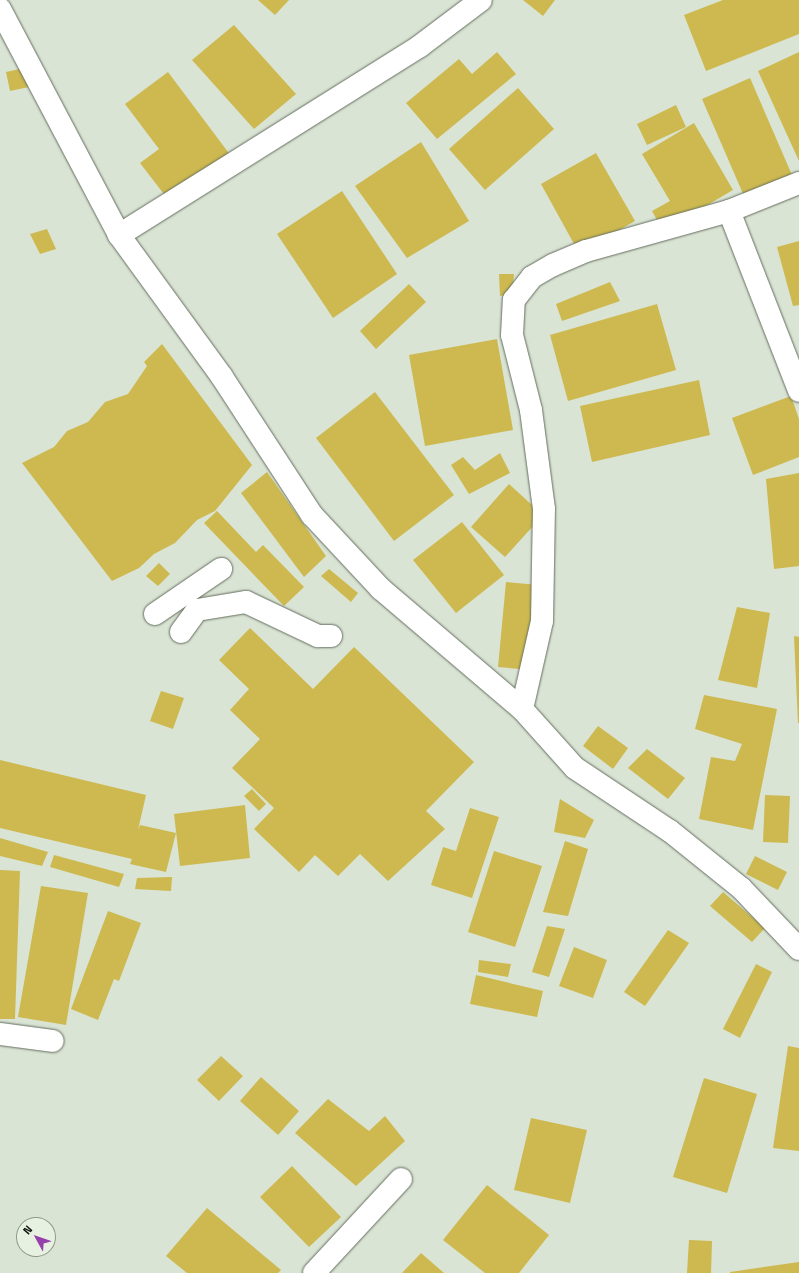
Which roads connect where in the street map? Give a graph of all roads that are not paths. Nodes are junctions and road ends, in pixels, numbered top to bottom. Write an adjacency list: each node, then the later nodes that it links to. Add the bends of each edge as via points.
1 (481, 0): 5 (street, via 420,46)
2 (0, 9): 5 (street)
3 (799, 183): 4 (street)
4 (729, 211): 6 (street); 11 (street, via 586,252 553,265 532,277 514,300 512,336 531,410 544,509 542,621)
5 (119, 235): 11 (street, via 222,377 312,514 380,589)
6 (799, 391)
7 (220, 569): 8 (street)
8 (155, 614)
9 (181, 632): 10 (street, via 197,610 246,602 318,636)
10 (331, 636)
11 (522, 709): 12 (street, via 575,768 670,831 741,888)
12 (799, 949)
13 (0, 1034): 14 (street)
14 (54, 1041)
15 (401, 1179): 16 (street)
16 (314, 1273)

